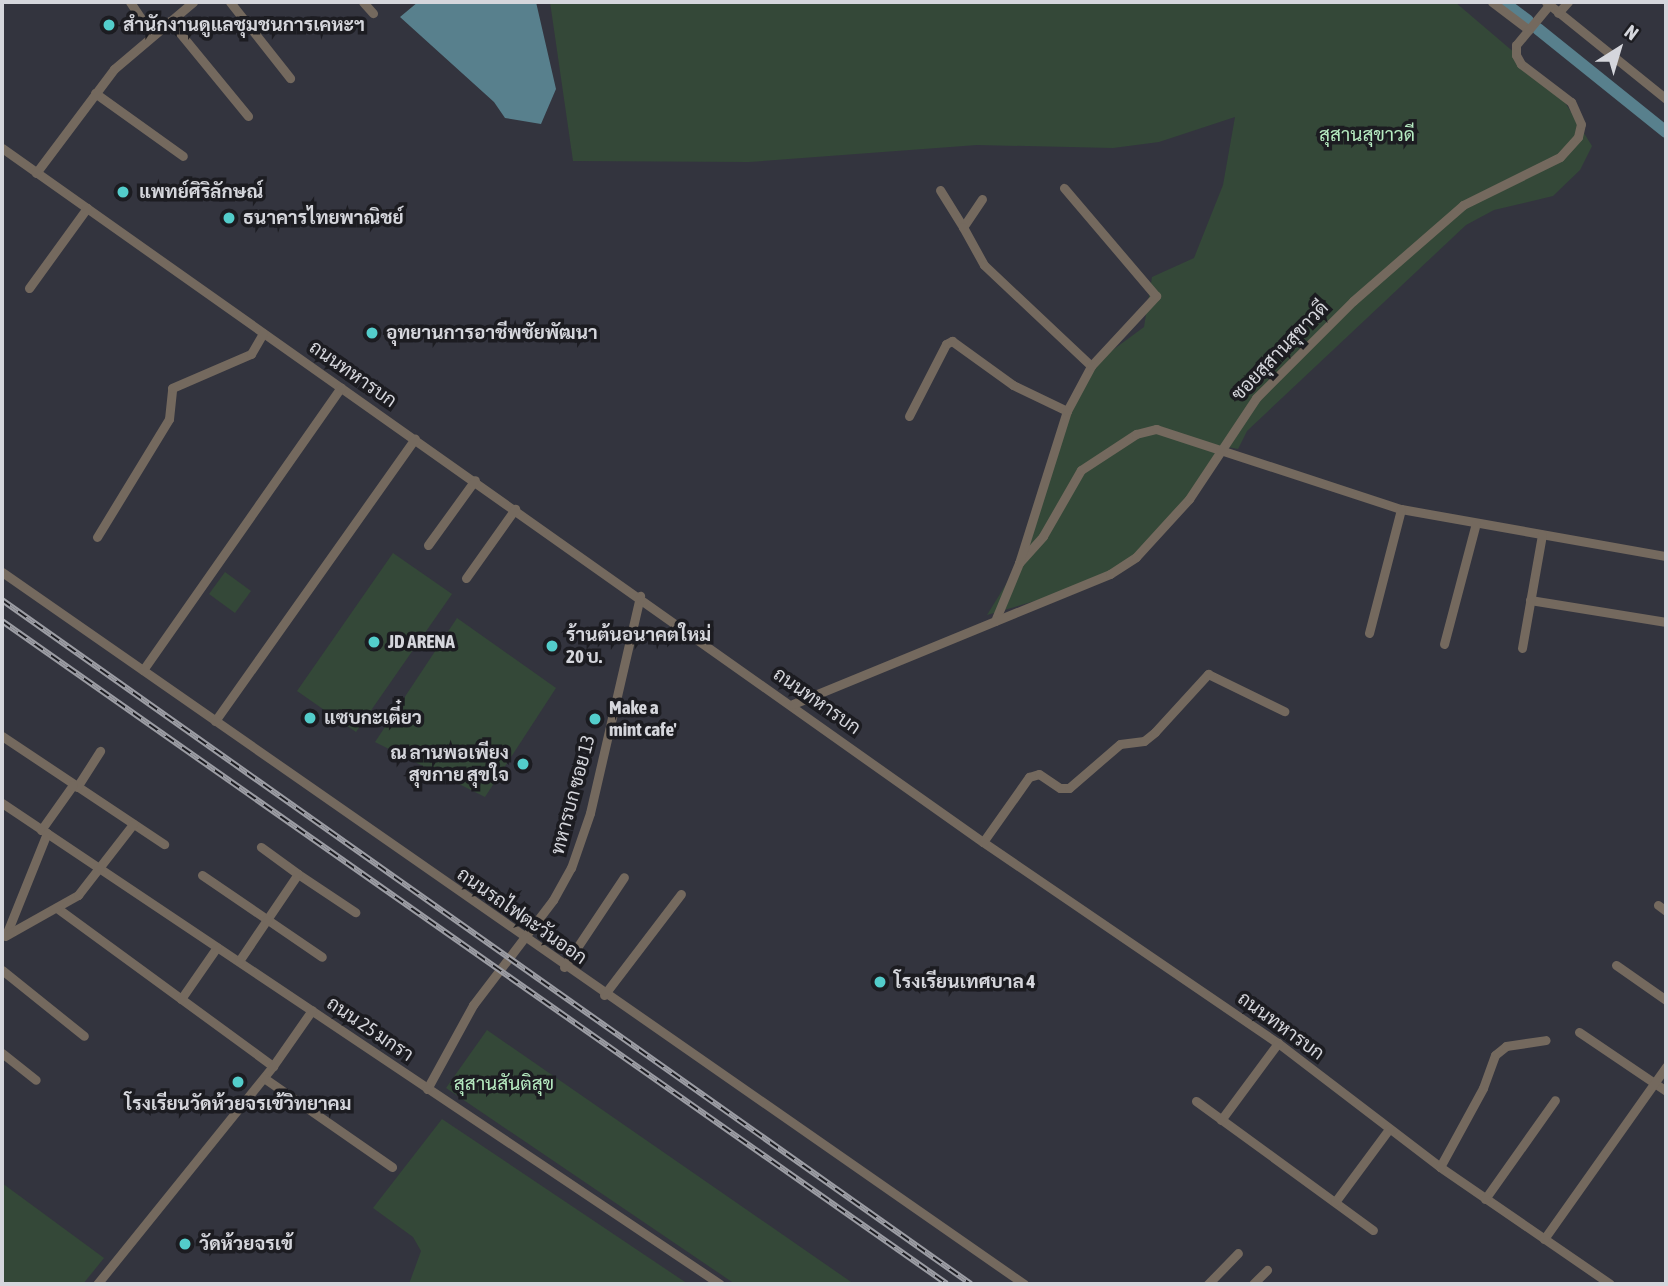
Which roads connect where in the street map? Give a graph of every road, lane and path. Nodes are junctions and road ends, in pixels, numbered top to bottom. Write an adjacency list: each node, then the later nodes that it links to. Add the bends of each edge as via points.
1 (130, 2): 12 (street)
2 (192, 2): 10 (street)
3 (230, 2): 13 (street)
4 (363, 2): 8 (street)
5 (1492, 2): 11 (street)
6 (1568, 2): 9 (street)
7 (1548, 3): 9 (street); 11 (street, ซอยสุสานสุขาวดี)
8 (373, 13)
9 (1558, 13): 15 (street)
10 (170, 21): 12 (street); 16 (street)
11 (1529, 30): 32 (street, ซอยสุสานสุขาวดี, via 1516,45 1516,55 1521,64 1570,102 1581,124 1578,137 1560,157 1463,205 1421,239 1256,398 1237,421)
12 (152, 35): 14 (street)
13 (290, 78)
14 (95, 93): 18 (street); 19 (street)
15 (1666, 99)
16 (247, 116)
17 (2, 148): 19 (street, ถนนทหารบก)
18 (183, 156)
19 (36, 173): 23 (street, ถนนทหารบก)
20 (1064, 188): 27 (street, via 1156,296)
21 (940, 190): 24 (street)
22 (982, 199): 24 (street)
23 (87, 208): 25 (street); 26 (street, ถนนทหารบก)
24 (962, 227): 27 (street, via 1000,283)
25 (29, 288)
26 (263, 333): 28 (street, ถนนทหารบก); 38 (street, via 251,354 172,388 169,419)
27 (1091, 366): 29 (street)
28 (341, 387): 31 (street, ถนนทหารบก); 51 (street)
29 (1067, 411): 30 (street, via 1013,385 952,341 946,344); 41 (street)
30 (909, 416)
31 (415, 439): 33 (street, ถนนทหารบก); 54 (street)
32 (1223, 452): 35 (street); 41 (street, via 1156,429 1136,434 1081,470 1043,536); 46 (street, ซอยสุสานสุขาวดี, via 1136,557 1111,574)
33 (475, 480): 34 (street, ถนนทหารบก); 39 (street)
34 (515, 509): 43 (street); 44 (street, ถนนทหารบก)
35 (1401, 509): 36 (street); 48 (street)
36 (1476, 523): 37 (street); 49 (street)
37 (1542, 535): 40 (street); 45 (street)
38 (97, 537)
39 (428, 545)
40 (1666, 556)
41 (1019, 563): 46 (street)
42 (2, 572): 51 (street, ถนนรถไฟตะวันออก)
43 (466, 578)
44 (640, 596): 52 (street, ถนนทหารบก); 72 (street, ทหารบก ซอย 13, via 590,813 572,868)
45 (1530, 600): 47 (street); 50 (street)
46 (995, 621): 52 (street, ซอยสุสานสุขาวดี)
47 (1666, 622)
48 (1369, 633)
49 (1444, 644)
50 (1522, 648)
51 (143, 670): 54 (street, ถนนรถไฟตะวันออก)
52 (793, 704): 61 (street, ถนนทหารบก)
53 (1284, 711): 61 (street, via 1208,674 1148,738 1120,744 1069,788 1060,788 1043,775 1029,777)
54 (215, 721): 72 (street, ถนนรถไฟตะวันออก)
55 (2, 736): 57 (street)
56 (100, 751): 57 (street)
57 (75, 786): 59 (street); 60 (street)
58 (2, 803): 60 (street, ถนน 25 มกรา)
59 (134, 824): 62 (street); 64 (street)
60 (44, 832): 64 (street, ถนน 25 มกรา); 73 (street)
61 (983, 842): 87 (street, ถนนทหารบก)
62 (164, 844)
63 (261, 847): 65 (street)
64 (102, 867): 69 (street, via 78,895); 74 (street, ถนน 25 มกรา)
65 (298, 874): 70 (street); 71 (street)
66 (202, 875): 71 (street)
67 (624, 877): 78 (street)
68 (681, 894): 80 (street)
69 (57, 908): 73 (street); 81 (street)
70 (355, 912)
71 (267, 919): 75 (street); 76 (street)
72 (523, 937): 78 (street, ถนนรถไฟตะวันออก); 94 (street, ทหารบก ซอย 13, via 473,1005)
73 (4, 938)
74 (217, 947): 76 (street, ถนน 25 มกรา); 81 (street)
75 (322, 957)
76 (239, 961): 83 (street, ถนน 25 มกรา)
77 (1616, 965): 82 (street)
78 (564, 967): 80 (street, ถนนรถไฟตะวันออก)
79 (2, 970): 85 (street)
80 (604, 995): 110 (street, ถนนรถไฟตะวันออก)
81 (181, 999): 89 (street)
82 (1666, 1000)
83 (312, 1010): 89 (street); 94 (street, ถนน 25 มกรา)
84 (1579, 1032): 93 (street)
85 (84, 1036)
86 (1546, 1040): 101 (street, via 1506,1046 1495,1055 1478,1098)
87 (1278, 1043): 98 (street); 99 (street, ถนนทหารบก)
88 (2, 1053): 92 (street)
89 (273, 1066): 91 (street)
90 (1666, 1067): 93 (street)
91 (264, 1078): 100 (street); 108 (street)
92 (36, 1080)
93 (1655, 1083): 95 (street); 105 (street)
94 (427, 1090): 109 (street, ถนน 25 มกรา)
95 (1666, 1091)
96 (1555, 1100): 102 (street)
97 (1196, 1101): 98 (street)
98 (1221, 1120): 103 (street)
99 (1389, 1129): 101 (street, ถนนทหารบก); 103 (street)
100 (392, 1167)
101 (1440, 1167): 102 (street, ถนนทหารบก)
102 (1485, 1199): 105 (street, ถนนทหารบก)
103 (1335, 1202): 104 (street)
104 (1373, 1230)
105 (1544, 1239): 113 (street, ถนนทหารบก)
106 (1238, 1253): 111 (street)
107 (1266, 1270): 112 (street)
108 (97, 1284)
109 (720, 1284)
110 (1024, 1284)
111 (1208, 1284)
112 (1253, 1284)
113 (1610, 1284)

